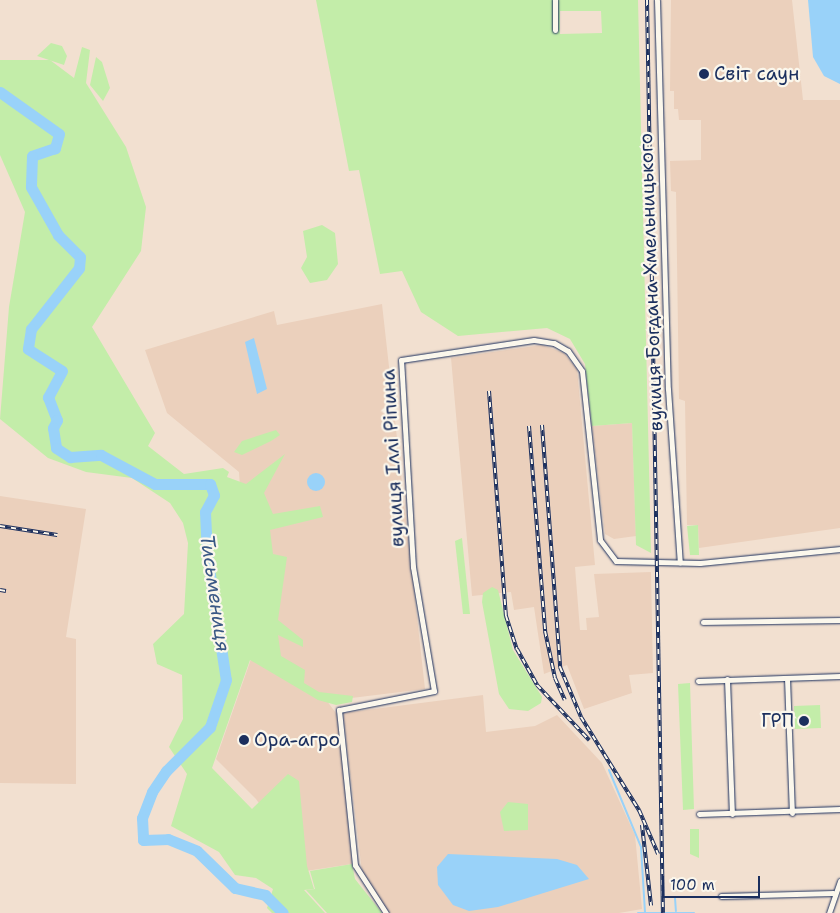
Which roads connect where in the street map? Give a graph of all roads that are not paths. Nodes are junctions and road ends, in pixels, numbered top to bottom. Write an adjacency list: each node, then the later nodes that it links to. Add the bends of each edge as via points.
1 (555, 0): 3 (street)
2 (657, 0): 5 (street, вулиця Богдана Хмельницького, via 668,389)
3 (554, 30)
4 (840, 549): 5 (street, вулиця Іллі Ріпина)
5 (680, 563): 19 (street, вулиця Іллі Ріпина, via 625,564 602,548 582,371 561,345 534,340 401,360 414,567 434,692 339,710 355,865)
6 (840, 620): 7 (street)
7 (703, 622)
8 (840, 676): 9 (street)
9 (787, 678): 10 (street); 13 (street)
10 (727, 680): 11 (street); 15 (street)
11 (698, 681)
12 (840, 809): 13 (street)
13 (792, 813): 15 (street)
14 (698, 814): 15 (street)
15 (732, 814)
16 (840, 881): 17 (street)
17 (833, 892): 18 (street); 20 (street)
18 (721, 896)
19 (386, 913)
20 (829, 913)

